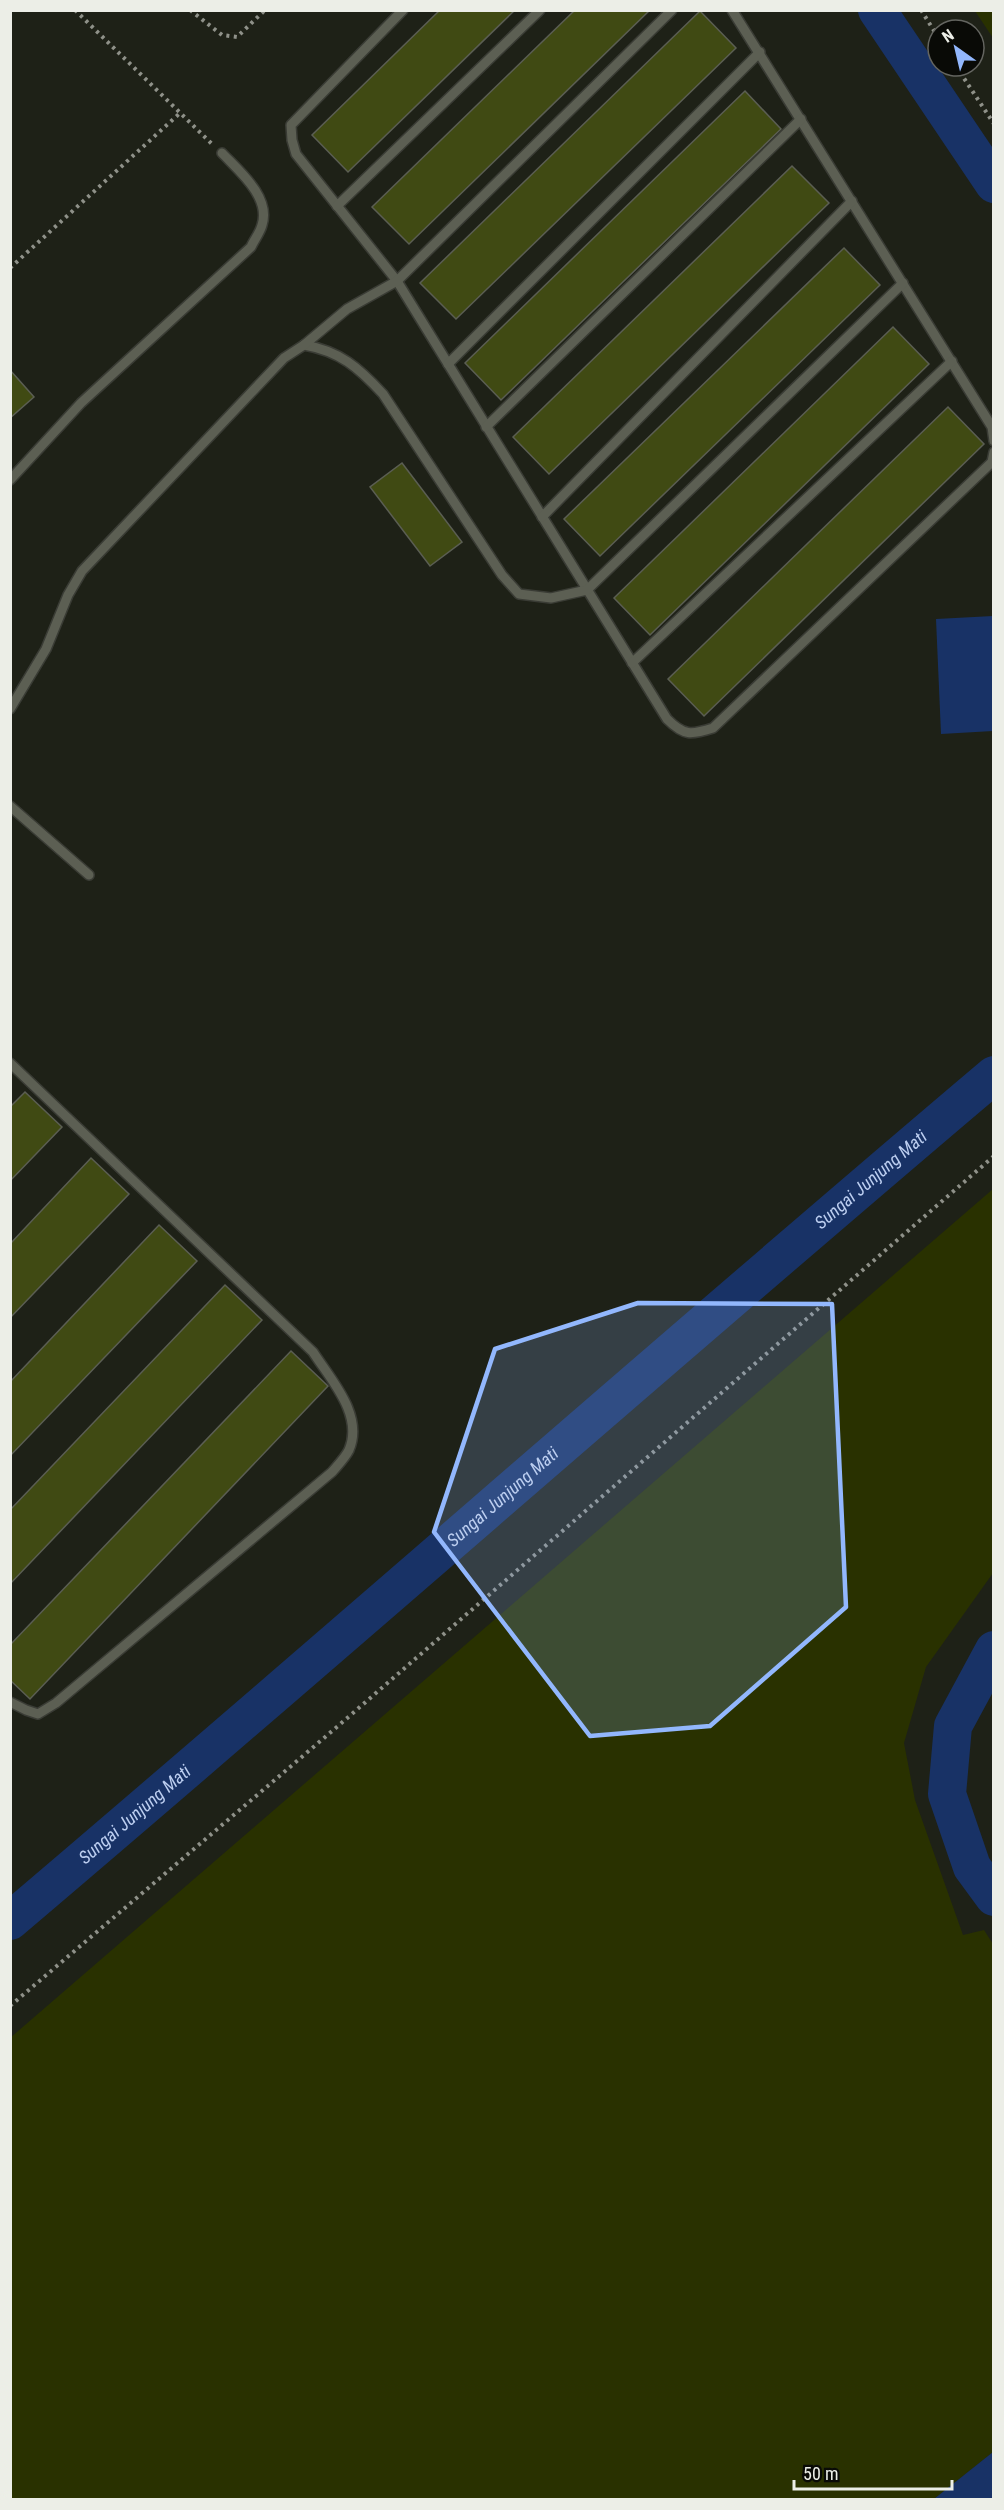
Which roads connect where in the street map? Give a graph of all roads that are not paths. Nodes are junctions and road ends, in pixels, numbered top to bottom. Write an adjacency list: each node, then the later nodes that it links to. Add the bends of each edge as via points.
1 (403, 10): 9 (lane, via 291,125 296,154)
2 (540, 10): 9 (lane)
3 (672, 10): 10 (lane)
4 (732, 10): 5 (lane)
5 (759, 52): 6 (lane); 14 (lane)
6 (801, 119): 8 (lane); 15 (lane)
7 (222, 153): 18 (lane, via 254,187 262,206 263,224 251,247 81,402)
8 (852, 201): 11 (lane); 19 (lane)
9 (337, 206): 10 (lane)
10 (397, 281): 12 (lane, via 347,309); 14 (lane)
11 (903, 283): 13 (lane); 20 (lane)
12 (304, 345): 20 (lane, via 325,349 346,360 383,394 502,575 519,594 551,598); 22 (lane, via 284,358 82,571 46,649)
13 (952, 361): 16 (lane, via 992,427); 21 (lane)
14 (448, 364): 15 (lane)
15 (486, 427): 19 (lane)
16 (993, 441)
17 (993, 452): 21 (lane, via 992,462 713,728 694,734 679,731 667,719)
18 (10, 480)
19 (542, 517): 20 (lane)
20 (587, 590): 21 (lane)
21 (632, 663)
22 (10, 709)
23 (10, 806): 24 (lane)
24 (89, 875)
25 (10, 1063): 26 (lane, via 313,1352 348,1407 353,1431 349,1451 332,1472 56,1703 38,1714)
26 (10, 1702)

